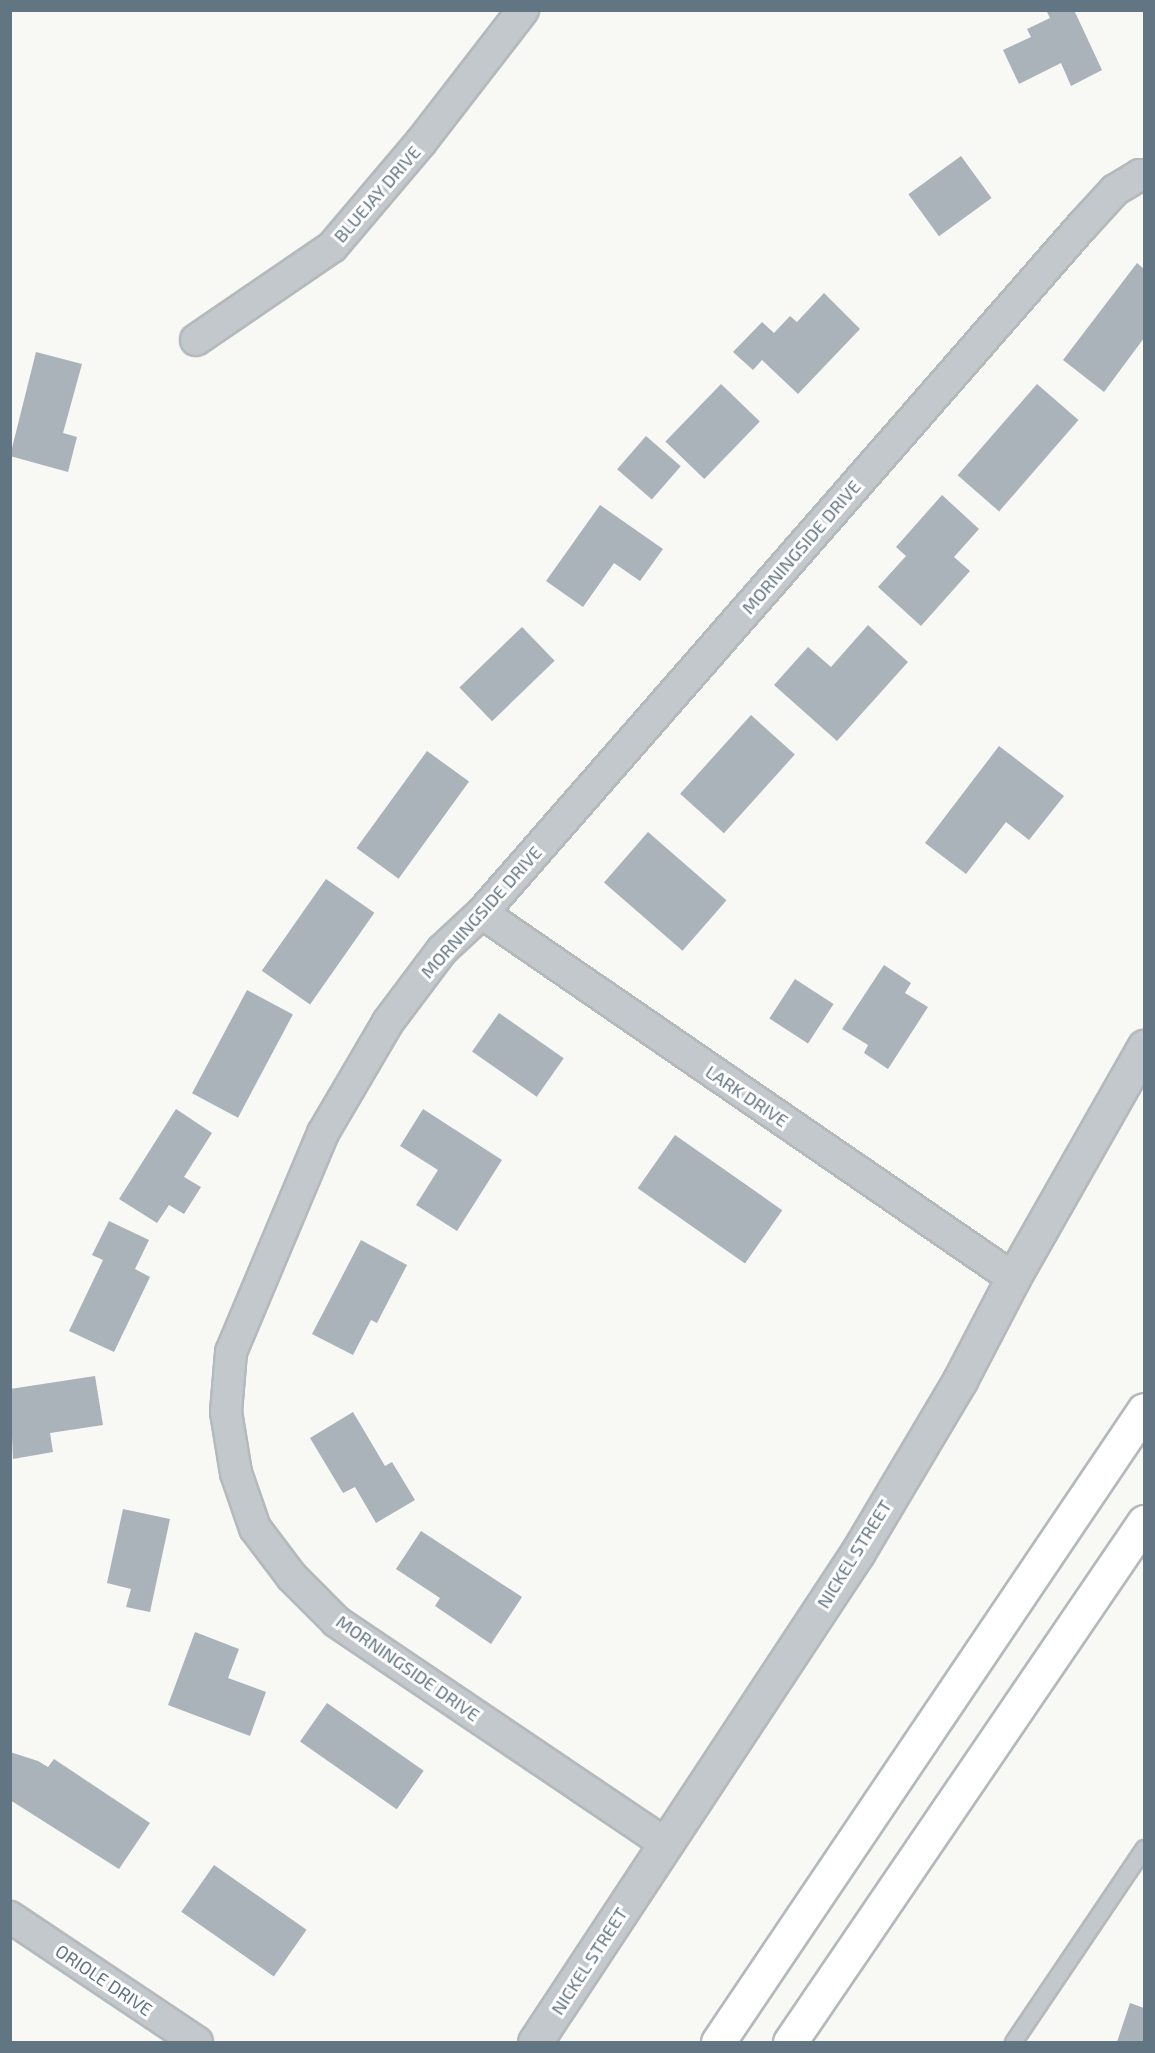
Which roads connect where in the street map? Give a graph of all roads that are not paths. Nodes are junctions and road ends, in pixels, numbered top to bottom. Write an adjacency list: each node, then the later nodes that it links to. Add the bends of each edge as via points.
1 (523, 10): 3 (street, BLUEJAY DRIVE, via 421,142 332,246)
2 (1144, 175): 4 (street, MORNINGSIDE DRIVE, via 1115,190 1082,226)
3 (196, 340)
4 (482, 913): 6 (street, LARK DRIVE); 9 (street, MORNINGSIDE DRIVE, via 442,950 388,1022 323,1133 231,1352 226,1412 236,1473 255,1528 292,1577 336,1621)
5 (1144, 1047): 6 (street, NICKEL STREET)
6 (1013, 1278): 9 (street, NICKEL STREET, via 960,1380 858,1552)
7 (1144, 1410): 14 (highway)
8 (1144, 1522): 15 (highway)
9 (666, 1844): 13 (street, NICKEL STREET)
10 (1144, 1848): 16 (lane)
11 (10, 1917): 12 (street, ORIOLE DRIVE)
12 (197, 2043)
13 (535, 2043)
14 (718, 2043)
15 (790, 2043)
16 (1013, 2043)

